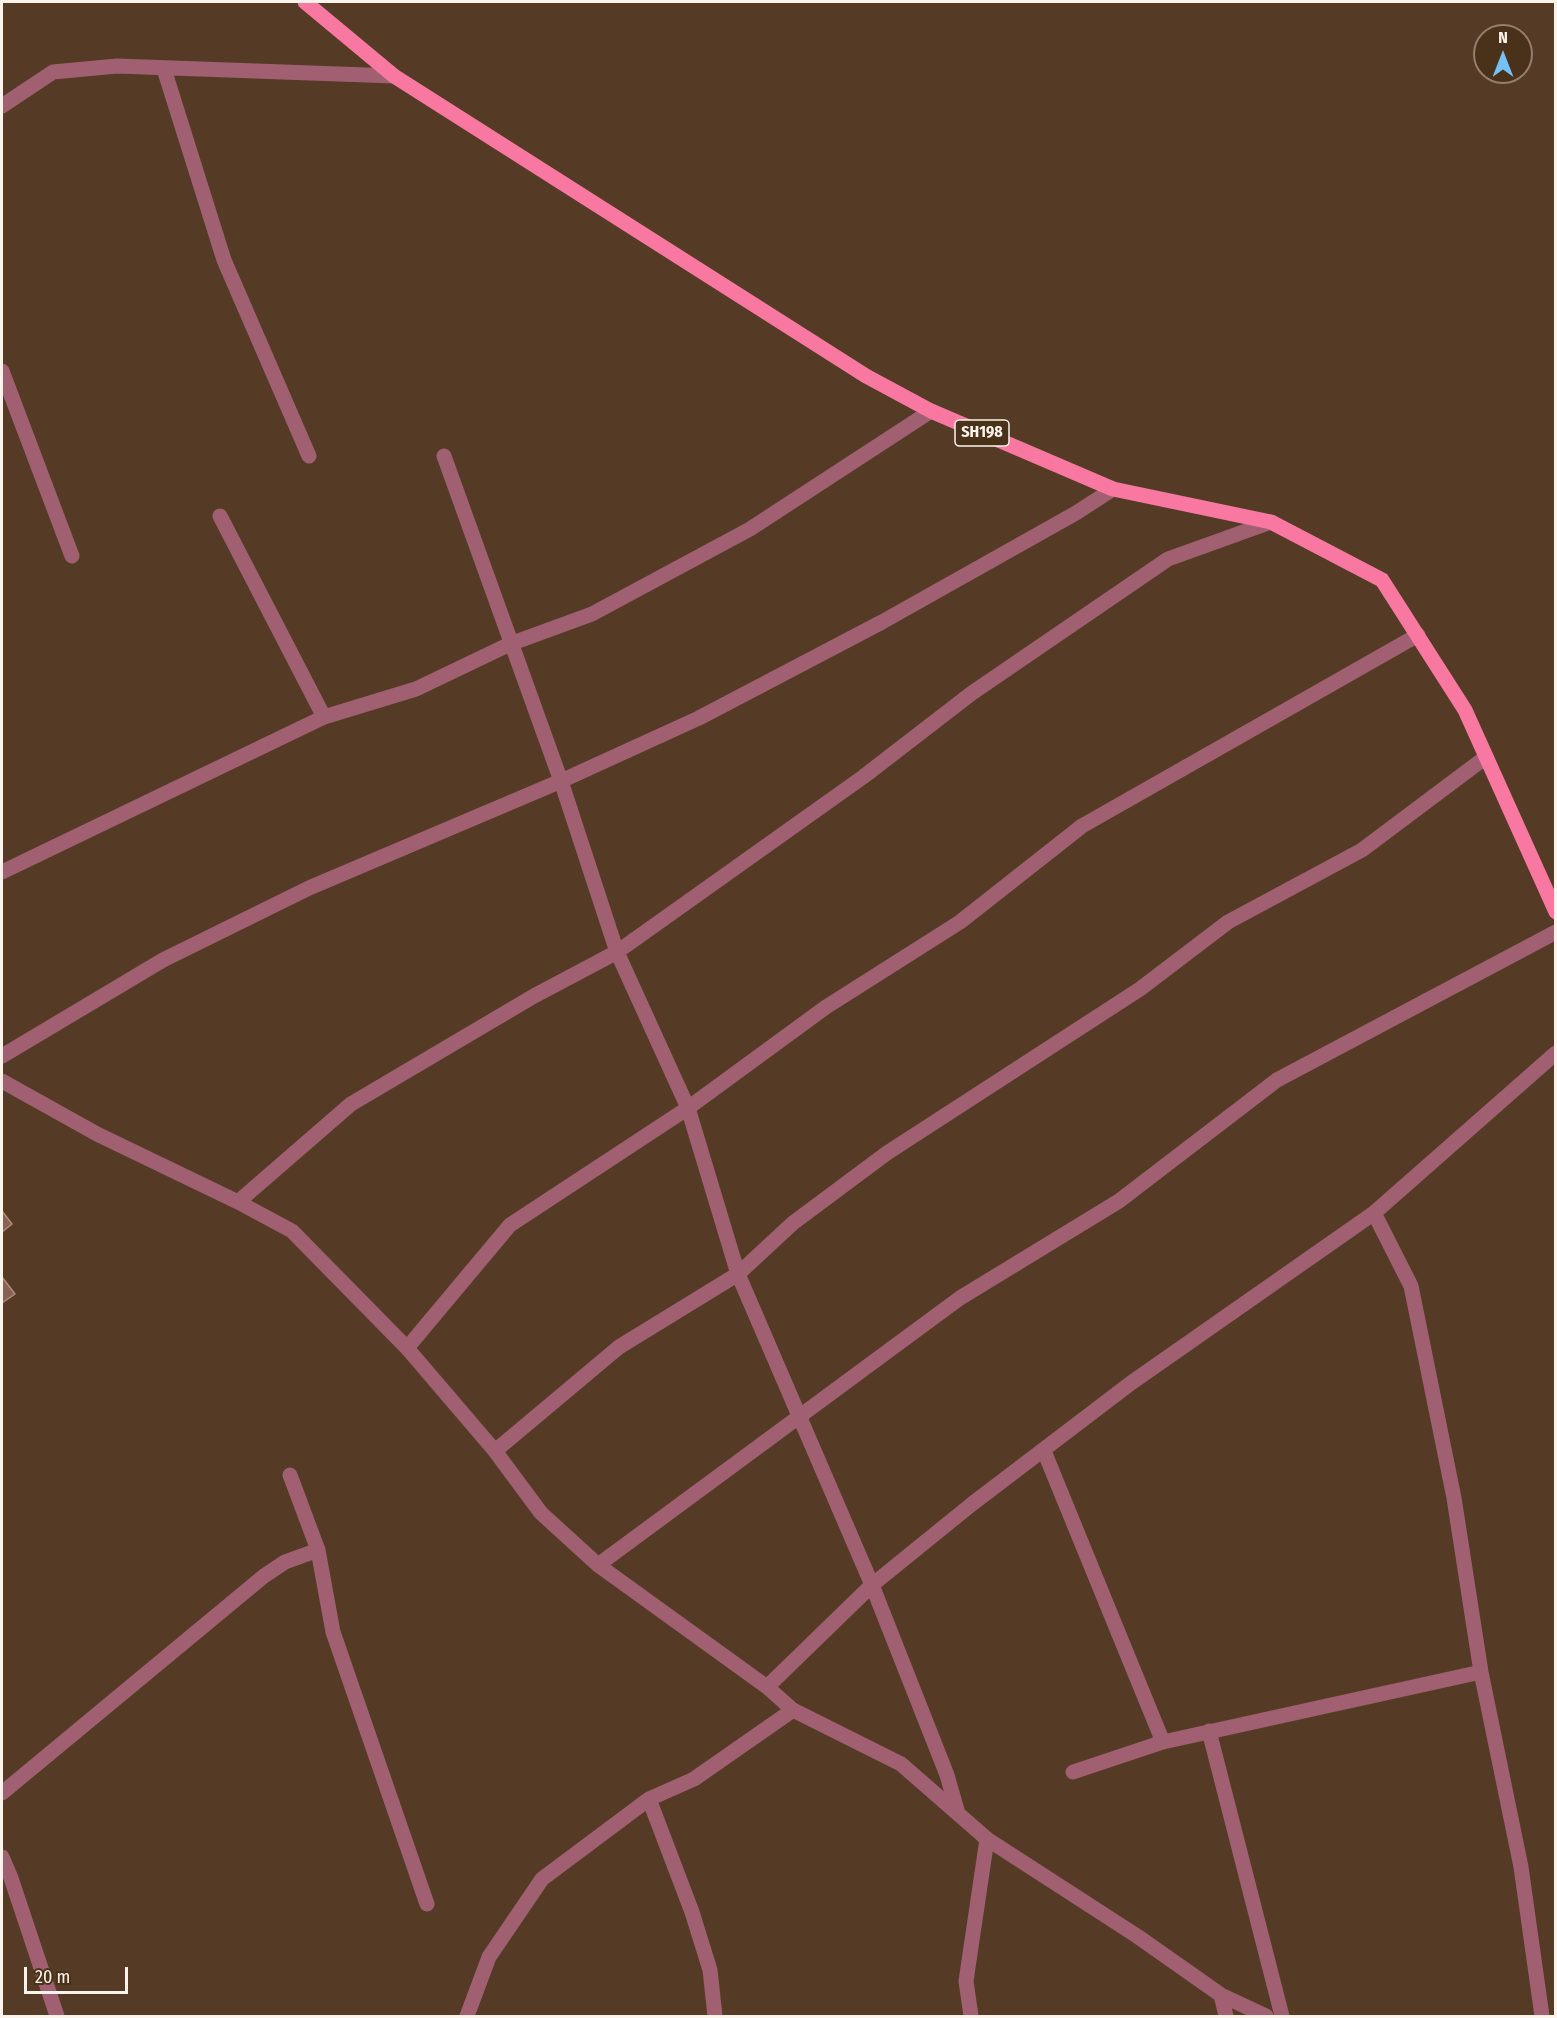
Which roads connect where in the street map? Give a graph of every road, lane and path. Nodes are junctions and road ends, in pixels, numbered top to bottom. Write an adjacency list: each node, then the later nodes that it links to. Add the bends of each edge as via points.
1 (305, 2): 3 (main road, SH198)
2 (164, 69): 3 (street); 4 (street, via 117,66 53,72); 7 (street, via 224,260)
3 (394, 76): 6 (main road, SH198, via 866,376)
4 (2, 106)
5 (2, 371): 12 (street)
6 (932, 411): 9 (main road, SH198); 14 (street, via 750,530 592,614)
7 (309, 456)
8 (444, 456): 14 (street)
9 (1113, 489): 11 (main road, SH198); 17 (street, via 1066,519 739,697)
10 (220, 516): 15 (street)
11 (1271, 522): 13 (main road, SH198, via 1382,579); 21 (street, via 1168,559 972,693 863,777)
12 (72, 556)
13 (1418, 635): 16 (main road, SH198, via 1465,710); 25 (street, via 1082,826 960,922 826,1007)
14 (510, 644): 15 (street, via 417,689); 17 (street)
15 (324, 717): 18 (street)
16 (1486, 757): 19 (main road, SH198); 28 (street, via 1362,850 1228,922 1140,989 887,1153 793,1223)
17 (561, 781): 21 (street); 23 (street, via 309,888 163,960)
18 (2, 872)
19 (1556, 912)
20 (1556, 932): 30 (street, via 1277,1080 1119,1201 960,1298)
21 (618, 952): 25 (street); 26 (street, via 534,996 351,1104)
22 (1556, 1053): 27 (street)
23 (2, 1056)
24 (2, 1081): 26 (street, via 97,1134)
25 (688, 1108): 28 (street); 29 (street, via 510,1225)
26 (238, 1202): 29 (street, via 292,1232)
27 (1374, 1213): 32 (street, via 1131,1383); 37 (street, via 1411,1286 1454,1498)
28 (738, 1274): 30 (street); 31 (street, via 619,1347)
29 (407, 1348): 31 (street)
30 (800, 1418): 35 (street); 36 (street)
31 (495, 1451): 35 (street, via 541,1513)
32 (1044, 1451): 36 (street); 41 (street)
33 (290, 1475): 34 (street)
34 (318, 1550): 43 (street, via 285,1562 264,1576); 48 (street, via 333,1632)
35 (598, 1565): 38 (street)
36 (872, 1585): 38 (street); 45 (street, via 947,1775)
37 (1481, 1672): 40 (street); 57 (street, via 1521,1867)
38 (767, 1687): 39 (street)
39 (794, 1710): 44 (street, via 694,1779); 45 (street, via 901,1764)
40 (1209, 1731): 41 (street); 56 (street)
41 (1163, 1742): 42 (street)
42 (1073, 1772)
43 (2, 1792)
44 (649, 1799): 51 (street, via 542,1879 489,1957); 52 (street, via 710,1970)
45 (957, 1810): 46 (street)
46 (987, 1839): 49 (street); 53 (street, via 966,1981)
47 (2, 1857): 50 (street)
48 (427, 1904)
49 (1221, 1995): 54 (street); 55 (street)
50 (57, 2016)
51 (467, 2016)
52 (715, 2016)
53 (971, 2016)
54 (1226, 2016)
55 (1266, 2016)
56 (1282, 2016)
57 (1542, 2016)

